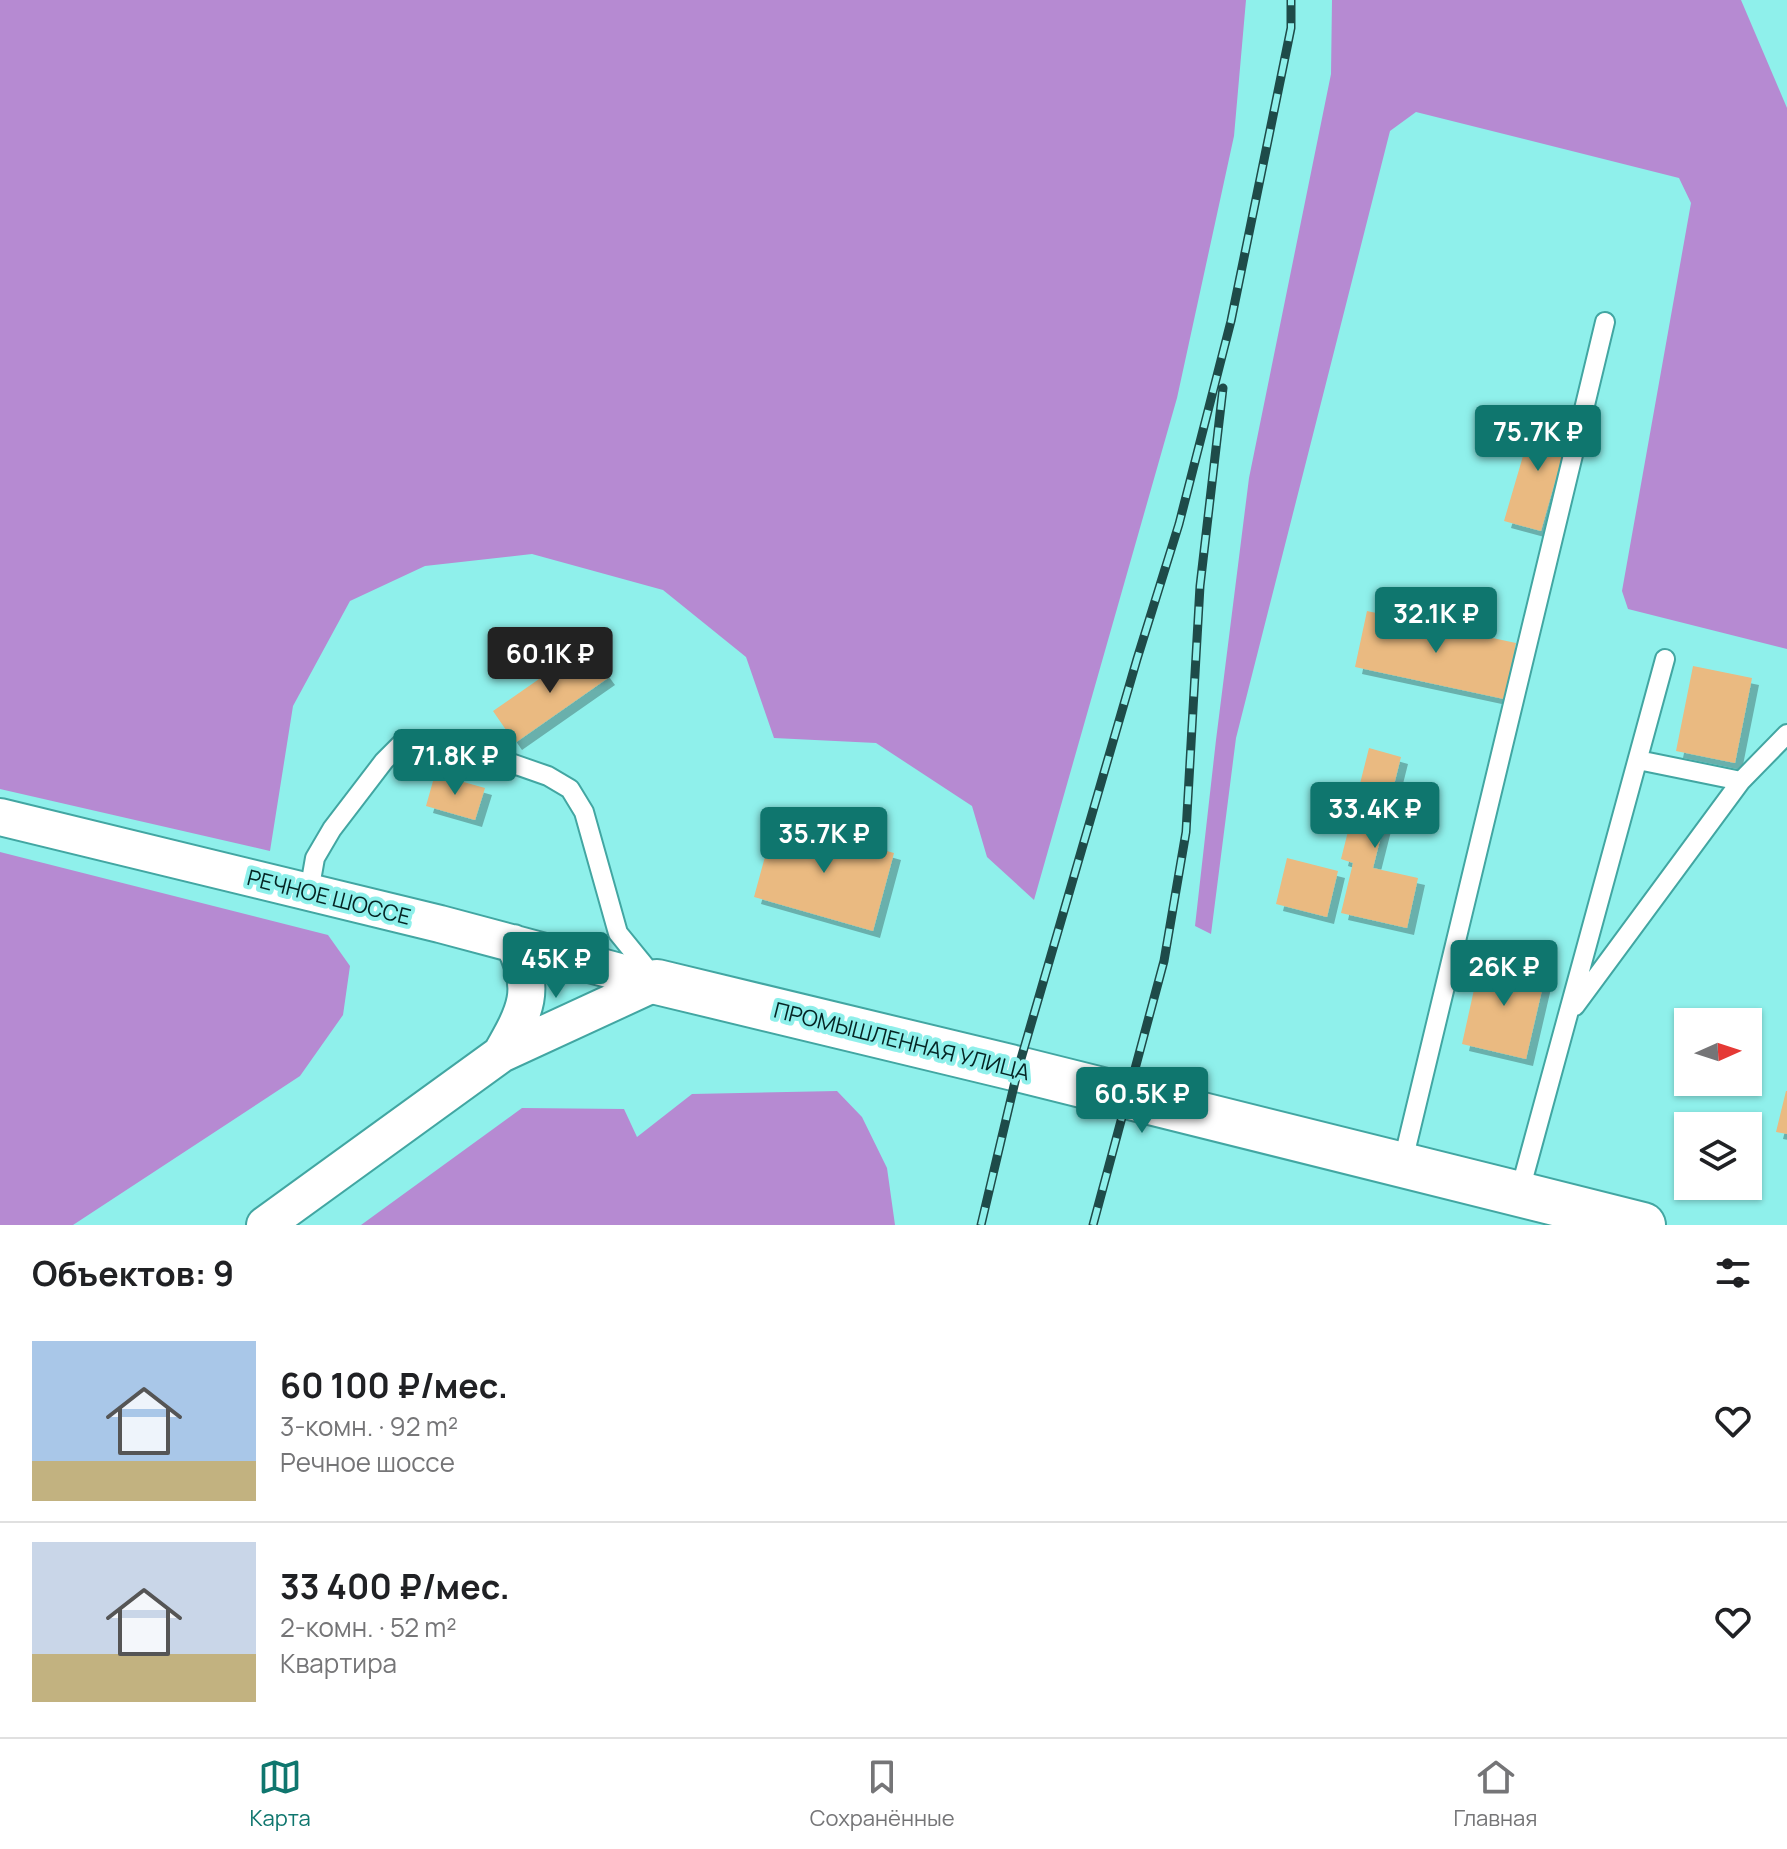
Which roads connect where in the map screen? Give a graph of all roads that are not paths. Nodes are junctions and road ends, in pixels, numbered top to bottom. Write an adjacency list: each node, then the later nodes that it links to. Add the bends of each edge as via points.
1 (1605, 322): 12 (lane)
2 (1665, 659): 4 (lane)
3 (1787, 734): 5 (lane)
4 (1638, 760): 5 (lane); 10 (lane)
5 (1741, 781): 10 (lane)
6 (0, 817): 7 (street, РЕЧНОЕ ШОССЕ)
7 (309, 892): 8 (street, РЕЧНОЕ ШОССЕ); 9 (lane, via 315,858 332,829 401,744 459,745 570,789 584,812 618,933)
8 (513, 943): 9 (street, РЕЧНОЕ ШОССЕ); 11 (street, via 526,974 526,994 521,1019)
9 (657, 982): 11 (street); 12 (street, ПРОМЫШЛЕННАЯ УЛИЦА)
10 (1568, 1017): 13 (lane)
11 (501, 1054): 14 (street)
12 (1402, 1165): 13 (street, ПРОМЫШЛЕННАЯ УЛИЦА)
13 (1519, 1194): 15 (street, ПРОМЫШЛЕННАЯ УЛИЦА)
14 (265, 1225)
15 (1643, 1225)

